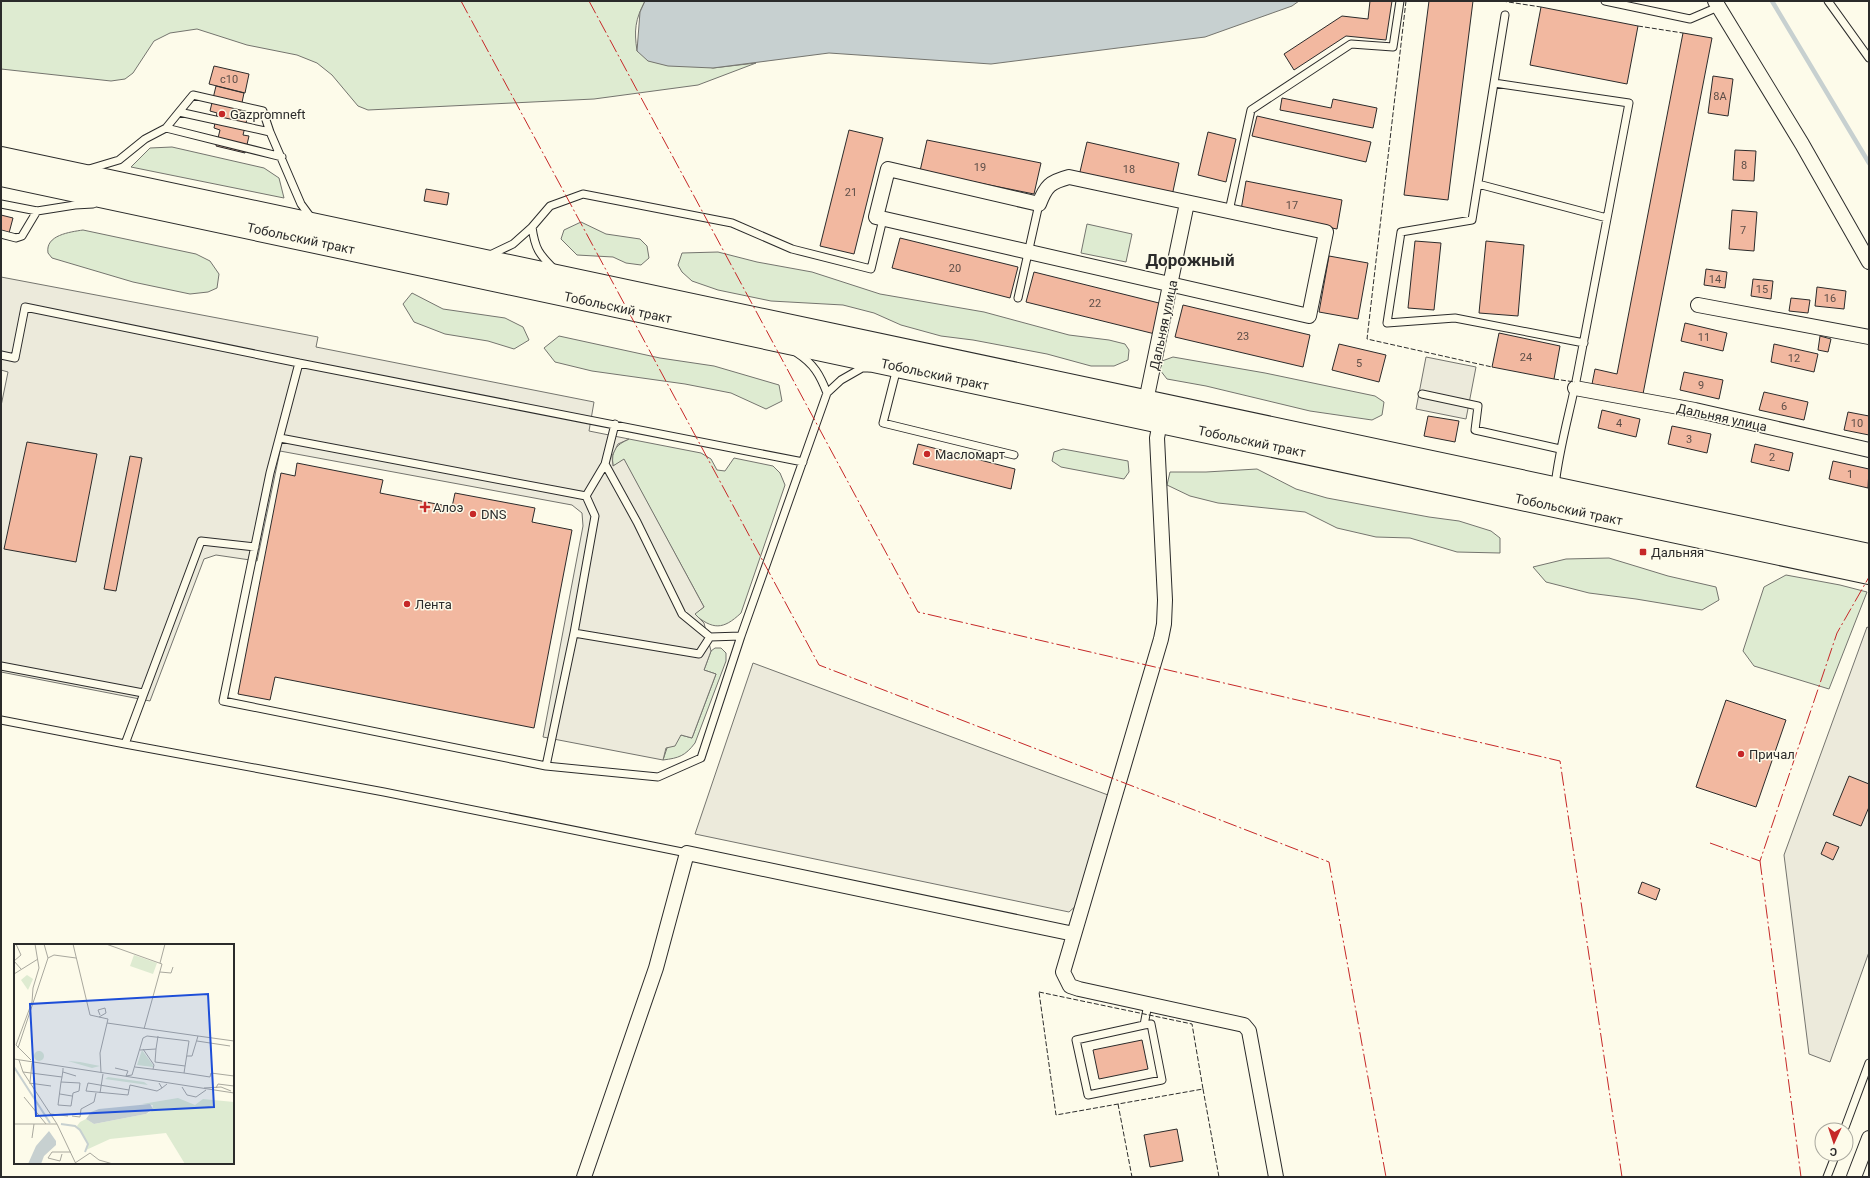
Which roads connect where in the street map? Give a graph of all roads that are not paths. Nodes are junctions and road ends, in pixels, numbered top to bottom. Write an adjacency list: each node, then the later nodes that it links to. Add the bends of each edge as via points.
1 (1400, 1): 21 (lane, via 1393,47 1351,44 1251,110)
2 (1605, 1): 4 (lane, via 1690,18)
3 (1828, 1): 6 (lane)
4 (1716, 4): 29 (street, via 1802,144)
5 (1505, 15): 7 (lane)
6 (1869, 58)
7 (1494, 83): 15 (lane); 22 (lane, via 1629,103)
8 (179, 112): 9 (lane); 10 (lane); 10 (lane, via 193,95 262,111)
9 (166, 128): 11 (lane); 13 (lane, via 146,139 119,160 101,167)
10 (270, 132): 11 (lane)
11 (282, 157): 24 (lane, via 301,204)
12 (1, 158): 13 (main road, Тобольский тракт)
13 (71, 173): 24 (main road, Тобольский тракт)
14 (1, 175): 16 (main road, Тобольский тракт)
15 (1478, 184): 22 (lane); 36 (lane, via 1472,220 1401,232 1387,323 1455,318)
16 (132, 202): 20 (lane, via 75,205); 35 (main road, Тобольский тракт)
17 (1187, 203): 19 (street, via 1068,177 1050,184); 21 (street); 31 (street, Дальняя улица)
18 (1, 204): 20 (lane)
19 (1039, 204): 23 (street, via 888,169 876,217); 27 (lane)
20 (37, 211): 26 (lane, via 22,236 16,238)
21 (1229, 211): 31 (street, via 1326,232 1309,316)
22 (1607, 218): 36 (lane)
23 (884, 219): 25 (lane, via 871,269 792,249 732,222 583,194 550,206); 27 (street)
24 (322, 226): 28 (main road, Тобольский тракт)
25 (532, 228): 28 (lane, via 513,244); 30 (lane, via 534,244)
26 (1, 234)
27 (1029, 252): 31 (street); 32 (lane)
28 (480, 259): 30 (main road, Тобольский тракт)
29 (1869, 262)
30 (561, 276): 43 (main road, Тобольский тракт)
31 (1171, 286): 43 (street, Дальняя улица)
32 (1018, 298)
33 (1698, 304): 34 (street)
34 (1869, 337)
35 (780, 341): 39 (main road, Тобольский тракт); 41 (lane, via 805,358 819,374)
36 (1584, 343): 40 (lane)
37 (1, 355): 38 (lane, via 15,358 25,307)
38 (299, 364): 45 (lane); 46 (lane)
39 (898, 366): 41 (lane, via 862,368 840,380); 44 (main road, Тобольский тракт); 49 (lane, via 883,423)
40 (1575, 388): 47 (lane); 48 (street, Дальняя улица, via 1695,410)
41 (827, 393): 50 (lane)
42 (1422, 394): 47 (lane, via 1478,406 1475,430)
43 (1146, 401): 53 (main road, Тобольский тракт)
44 (1160, 422): 53 (main road, Тобольский тракт); 66 (street, via 1157,438 1164,624)
45 (615, 424): 50 (lane); 51 (lane)
46 (280, 438): 52 (lane); 54 (lane)
47 (1560, 449): 53 (lane)
48 (1869, 450)
49 (1014, 455)
50 (803, 462): 58 (lane)
51 (605, 464): 52 (lane); 59 (lane, via 682,614)
52 (586, 496): 57 (lane, via 595,516)
53 (1553, 497): 55 (main road, Тобольский тракт); 56 (main road, Тобольский тракт)
54 (255, 547): 61 (lane, via 201,541); 64 (lane, via 223,701)
55 (1869, 555)
56 (1869, 573)
57 (574, 633): 59 (lane, via 699,654); 64 (lane)
58 (741, 636): 59 (lane); 64 (lane, via 701,758 658,777)
59 (710, 638)
60 (1, 666): 61 (lane)
61 (143, 693): 63 (lane)
62 (1, 720): 63 (lane)
63 (125, 744): 65 (lane, via 384,792)
64 (546, 766)
65 (687, 853): 66 (street); 73 (street, via 656,968)
66 (1074, 934): 67 (street, via 1063,972 1070,986)
67 (1148, 1004): 68 (lane); 74 (street, via 1244,1026 1249,1031)
68 (1144, 1025): 68 (lane, via 1076,1040 1088,1095 1162,1080 1151,1024)
69 (1869, 1063): 70 (lane)
70 (1847, 1122)
71 (1869, 1138): 76 (street)
72 (1833, 1162): 75 (lane)
73 (584, 1177)
74 (1276, 1177)
75 (1827, 1177)
76 (1854, 1177)

